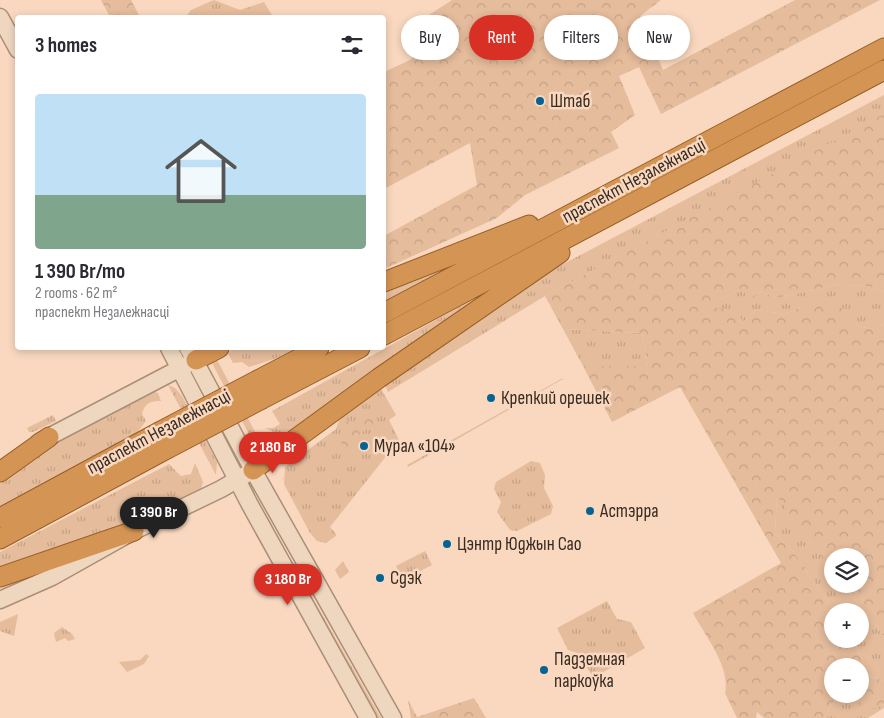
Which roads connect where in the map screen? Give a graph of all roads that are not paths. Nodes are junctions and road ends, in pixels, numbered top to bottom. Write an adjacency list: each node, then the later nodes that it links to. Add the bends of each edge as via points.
1 (0, 17): 2 (main road)
2 (15, 44)
3 (884, 48): 5 (highway, праспект Незалежнасці)
4 (884, 70): 6 (highway, праспект Незалежнасці)
5 (608, 194): 7 (highway); 8 (highway, праспект Незалежнасці)
6 (620, 210): 9 (highway, праспект Незалежнасці); 18 (highway)
7 (386, 281)
8 (386, 313)
9 (386, 334)
10 (172, 350): 14 (main road)
11 (213, 350): 14 (highway)
12 (315, 350): 19 (highway, праспект Незалежнасці, bridge)
13 (356, 350): 21 (highway, праспект Незалежнасці, bridge)
14 (188, 359): 15 (main road); 18 (main road)
15 (49, 437): 16 (main road); 17 (highway)
16 (0, 464)
17 (0, 472)
18 (245, 475): 20 (main road); 24 (main road); 25 (main road)
19 (0, 518)
20 (134, 531): 22 (highway); 23 (main road, via 52,577)
21 (0, 538)
22 (0, 577)
23 (0, 600)
24 (368, 718)
25 (393, 718)

